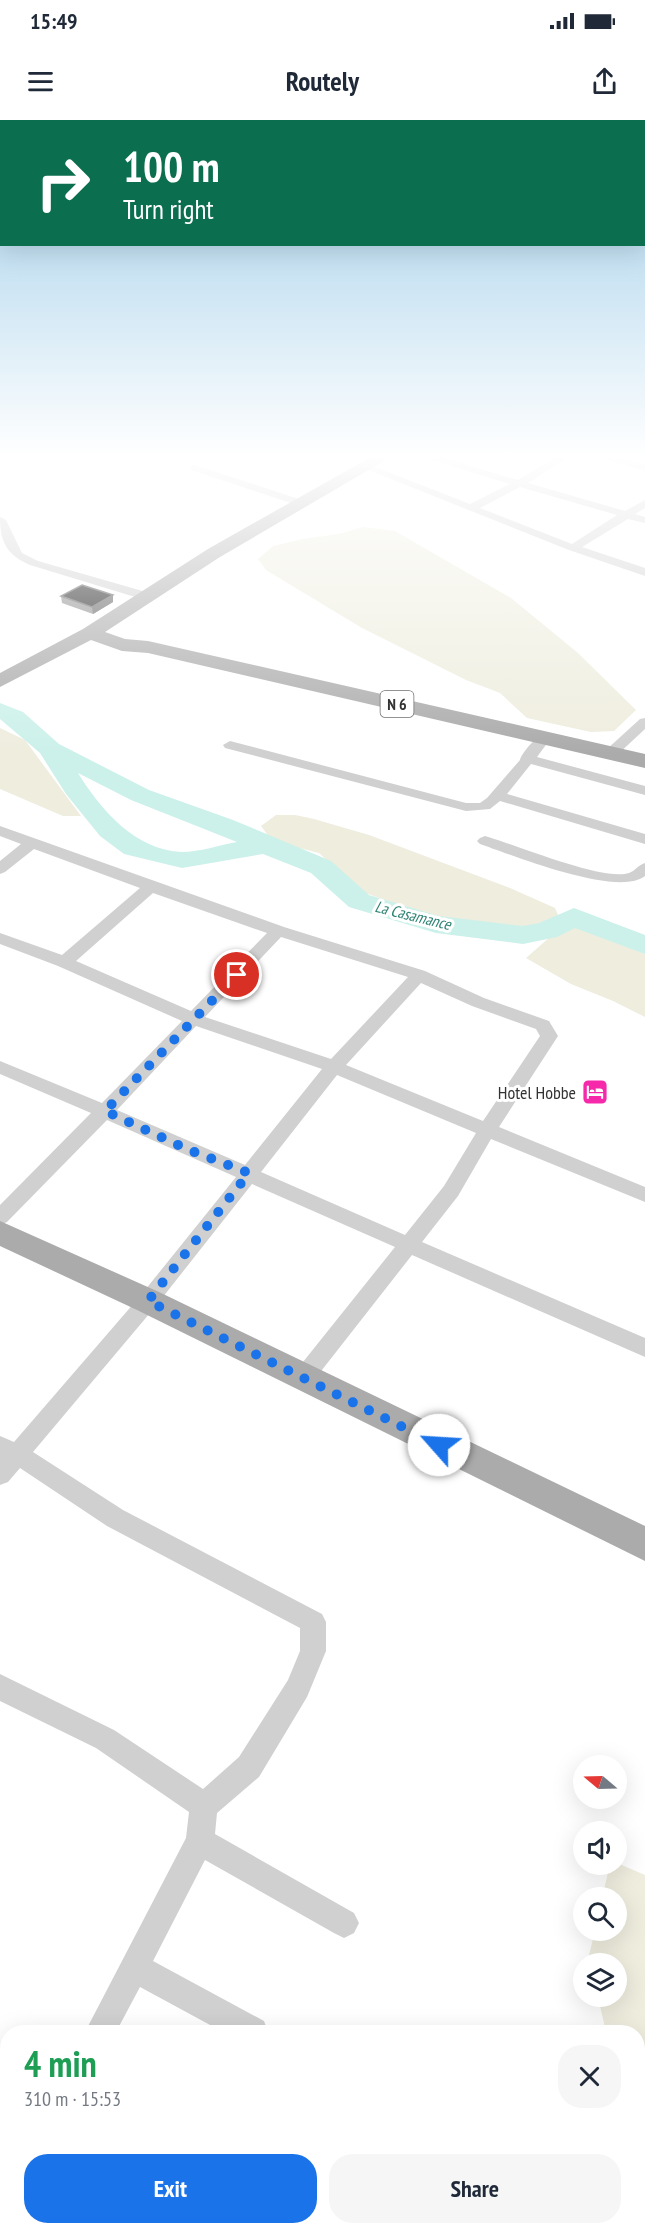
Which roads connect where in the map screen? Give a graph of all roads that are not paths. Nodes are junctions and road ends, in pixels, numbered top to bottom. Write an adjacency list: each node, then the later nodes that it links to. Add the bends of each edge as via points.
1 (21, 557): 5 (street)
2 (210, 557): 5 (main road)
3 (599, 557): 4 (street)
4 (645, 572)
5 (149, 597): 6 (main road)
6 (96, 630): 7 (main road, N 6); 8 (main road, N 6); 9 (main road)
7 (122, 645): 8 (main road, N 6); 9 (main road)
8 (148, 647): 12 (main road, N 6)
9 (59, 651): 10 (main road)
10 (0, 681)
11 (645, 722): 14 (street)
12 (544, 738): 14 (main road, N 6); 15 (street)
13 (230, 745): 18 (street, via 466,807 486,805)
14 (611, 753): 16 (main road, N 6)
15 (526, 758): 17 (street); 18 (street)
16 (645, 761)
17 (645, 791)
18 (498, 796): 20 (street)
19 (0, 831): 22 (street)
20 (645, 839)
21 (485, 841): 23 (street, via 614,879 633,878)
22 (32, 843): 24 (street); 25 (street)
23 (645, 868)
24 (0, 869)
25 (151, 887): 26 (street); 28 (street)
26 (278, 931): 29 (street); 30 (street)
27 (0, 938): 28 (street)
28 (64, 962): 30 (street)
29 (419, 975): 32 (street); 34 (street, via 477,1002 543,1025 549,1036)
30 (194, 1019): 32 (street); 33 (street)
31 (0, 1067): 33 (street)
32 (334, 1067): 34 (street); 35 (street)
33 (105, 1111): 35 (street); 37 (street)
34 (487, 1130): 36 (street); 39 (street, via 451,1191)
35 (249, 1173): 39 (street); 40 (street)
36 (645, 1195)
37 (0, 1217)
38 (0, 1233): 40 (main road)
39 (409, 1246): 41 (street); 42 (street)
40 (148, 1301): 42 (main road); 43 (street)
41 (645, 1348)
42 (303, 1378): 45 (main road)
43 (9, 1450): 44 (street); 47 (street, via 115,1518 313,1622 313,1651 298,1689 249,1767)
44 (0, 1475)
45 (645, 1544)
46 (0, 1687): 47 (street, via 105,1738)
47 (204, 1806): 48 (street)
48 (200, 1841): 49 (street); 50 (street)
49 (344, 1923)
50 (135, 1968): 51 (street); 52 (street)
51 (104, 2025)
52 (240, 2025)

